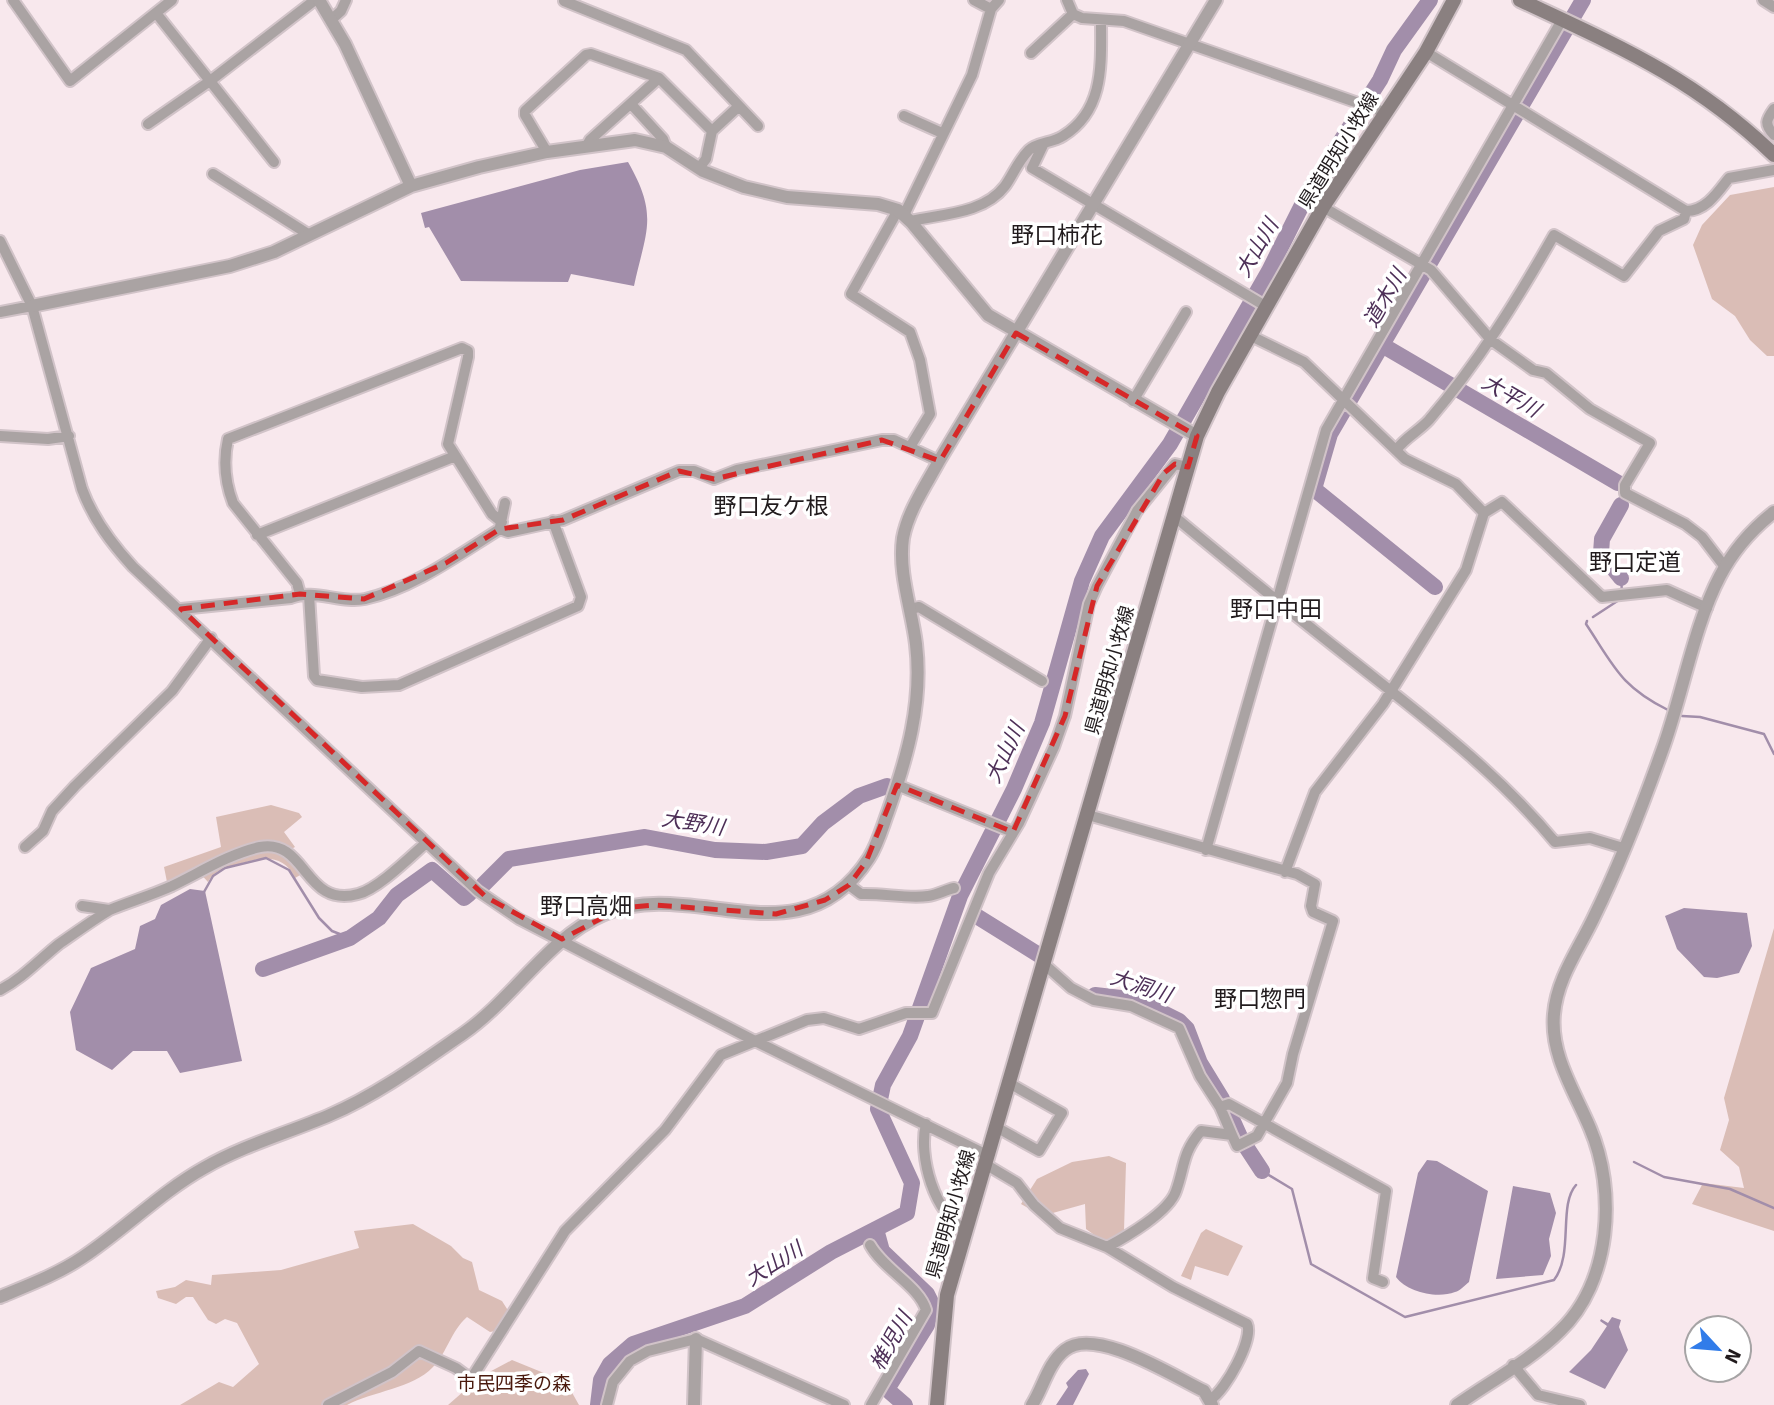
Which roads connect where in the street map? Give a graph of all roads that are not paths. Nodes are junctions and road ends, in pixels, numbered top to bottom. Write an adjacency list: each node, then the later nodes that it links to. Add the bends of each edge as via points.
1 (13, 0): 14 (street, via 70,81)
2 (172, 0): 14 (street)
3 (317, 0): 16 (street); 23 (street)
4 (345, 0): 16 (street)
5 (974, 0): 12 (street)
6 (1067, 0): 15 (street)
7 (1216, 0): 19 (street)
8 (1454, 0): 20 (main road, 県道明知小牧線)
9 (1520, 0): 18 (main road)
10 (1763, 0): 13 (street)
11 (564, 1): 25 (street, via 686,50)
12 (995, 4): 33 (street, via 972,75)
13 (1774, 7)
14 (156, 13): 23 (street)
15 (1073, 13): 17 (street); 21 (street)
16 (331, 20): 44 (street)
17 (1101, 20): 19 (street, via 1124,21); 35 (street, via 1098,87 1078,126)
18 (1568, 22): 26 (street); 39 (main road, via 1687,83)
19 (1190, 44): 28 (street); 45 (street)
20 (1426, 52): 26 (street); 28 (main road, 県道明知小牧線)
21 (1031, 54)
22 (659, 78): 24 (street); 32 (street); 38 (street, via 586,55 525,111)
23 (209, 81): 30 (street); 40 (street)
24 (631, 104): 36 (street); 37 (street)
25 (739, 106): 31 (street); 32 (street)
26 (1517, 108): 47 (street); 51 (street)
27 (1774, 109): 34 (street, via 1766,121)
28 (1379, 110): 46 (main road, 県道明知小牧線)
29 (904, 116): 33 (street)
30 (148, 124)
31 (758, 126)
32 (712, 131): 41 (street, via 706,159)
33 (942, 133): 48 (street)
34 (1774, 135)
35 (1043, 145): 45 (street, via 1032,168); 48 (street, via 1031,147 1005,186 986,201 939,218)
36 (586, 147): 37 (street, via 635,140); 38 (street)
37 (666, 147): 41 (street)
38 (547, 152): 44 (street)
39 (1774, 155)
40 (274, 162)
41 (699, 167): 48 (street, via 762,192 809,200 857,200)
42 (1774, 170): 47 (street, via 1729,178 1711,200)
43 (214, 174): 49 (street)
44 (411, 186): 49 (street)
45 (1095, 205): 53 (street); 56 (street)
46 (1323, 207): 51 (street); 53 (main road, 県道明知小牧線)
47 (1686, 211): 58 (street, via 1684,219 1658,231 1624,276 1554,235)
48 (904, 215): 56 (street, via 979,308); 64 (street, via 851,293 910,332 917,348 930,414)
49 (308, 234): 52 (street, via 274,252 230,266)
50 (0, 241): 52 (street)
51 (1426, 267): 58 (street); 59 (street)
52 (32, 306): 54 (street); 63 (street)
53 (1265, 306): 57 (main road, 県道明知小牧線)
54 (0, 312)
55 (1186, 312): 60 (street)
56 (1016, 333): 60 (street); 67 (street)
57 (1251, 336): 59 (street, via 1297,357); 61 (main road, 県道明知小牧線)
58 (1491, 340): 65 (street, via 1427,422); 76 (street, via 1533,370 1546,373 1590,409 1650,443 1625,485 1625,493 1685,524 1702,537)
59 (1344, 399): 65 (street); 78 (street, via 1326,430)
60 (1137, 403): 61 (street)
61 (1193, 435): 68 (main road, 県道明知小牧線)
62 (0, 436): 63 (street)
63 (69, 436): 80 (street, via 82,489 97,521 133,567)
64 (910, 447): 67 (street); 73 (street, via 894,440 867,442 714,479 679,471)
65 (1397, 449): 71 (street, via 1405,459 1456,484)
66 (453, 457): 74 (street); 75 (street); 75 (street, via 448,444 468,357 462,348 228,439 228,488 233,503)
67 (939, 461): 81 (street, via 914,506 902,542)
68 (1188, 467): 72 (main road, 県道明知小牧線); 87 (street, via 1175,464 1164,474 1097,586 1065,716 1027,808)
69 (505, 503): 74 (street)
70 (1774, 512): 76 (street, via 1738,545)
71 (1484, 513): 79 (street, via 1502,502 1602,597 1667,590); 84 (street, via 1466,570)
72 (1175, 517): 78 (street); 86 (main road, 県道明知小牧線)
73 (554, 521): 74 (street, via 508,532); 77 (street, via 581,597 578,606 399,685 362,687 317,680)
74 (501, 526): 77 (street, via 446,563 383,593 345,600)
75 (257, 535): 77 (street)
76 (1725, 567): 79 (street)
77 (305, 594): 80 (street)
78 (1277, 600): 84 (street); 91 (street)
79 (1707, 608): 90 (street, via 1662,751)
80 (181, 609): 82 (street)
81 (911, 609): 83 (street, via 919,607); 85 (street, via 918,665 915,710)
82 (211, 638): 88 (street); 89 (street, via 172,691 68,794 52,811 43,831)
83 (1042, 681)
84 (1390, 690): 90 (street, via 1519,798 1555,842 1590,838); 92 (street, via 1315,792)
85 (897, 785): 87 (street); 93 (street, via 874,849)
86 (1088, 815): 91 (street); 98 (main road, 県道明知小牧線)
87 (1011, 831): 100 (street, via 959,941 932,1013 910,1012 859,1030 824,1018 807,1020)
88 (426, 843): 96 (street, via 359,894 328,893 314,884 298,860 273,846 220,861 142,900); 97 (street, via 486,897)
89 (25, 847)
90 (1623, 848): 114 (street, via 1559,987 1554,1015 1558,1058 1601,1158 1607,1204 1599,1258 1572,1318 1549,1342)
91 (1206, 850): 92 (street)
92 (1285, 872): 104 (street, via 1315,884 1313,912 1333,921 1287,1083)
93 (849, 885): 94 (street, via 861,894 916,897); 97 (street, via 825,900 776,914 656,905 621,908 581,925)
94 (954, 888)
95 (82, 906): 96 (street)
96 (109, 910): 99 (street)
97 (562, 939): 100 (street); 112 (street, via 488,1015 396,1077 331,1115 205,1167 81,1258)
98 (1044, 964): 101 (main road, 県道明知小牧線); 102 (street, via 1071,988 1094,1000 1131,1006 1180,1028 1200,1076)
99 (0, 990)
100 (754, 1040): 103 (street); 116 (street, via 721,1055 665,1130 575,1218 471,1379 419,1351 377,1380)
101 (1009, 1083): 105 (main road, 県道明知小牧線); 105 (street, via 1062,1113 1040,1151)
102 (1220, 1107): 104 (street, via 1229,1104); 106 (street)
103 (926, 1124): 107 (street); 108 (street, via 923,1157 948,1219)
104 (1264, 1124): 106 (street, via 1257,1136 1244,1144 1237,1146); 111 (street, via 1387,1191 1373,1278)
105 (996, 1127): 107 (main road, 県道明知小牧線)
106 (1232, 1135): 110 (street, via 1201,1131 1182,1160 1176,1193 1143,1225)
107 (986, 1159): 108 (main road, 県道明知小牧線); 110 (street, via 1017,1183 1060,1228)
108 (967, 1230): 121 (main road, 県道明知小牧線, via 947,1295)
109 (870, 1245): 120 (street, via 878,1261 923,1300 926,1310)
110 (1107, 1247): 115 (street, via 1247,1324 1250,1336 1223,1390)
111 (1382, 1282)
112 (0, 1297)
113 (696, 1339): 117 (street, via 630,1360 613,1382); 118 (street); 119 (street)
114 (1513, 1365): 123 (street); 124 (street, via 1538,1395)
115 (1212, 1402): 122 (street, via 1204,1391 1108,1346 1082,1342 1056,1359)
116 (328, 1405)
117 (607, 1405)
118 (694, 1405)
119 (844, 1405)
120 (871, 1405)
121 (937, 1405)
122 (1032, 1405)
123 (1457, 1405)
124 (1580, 1405)

